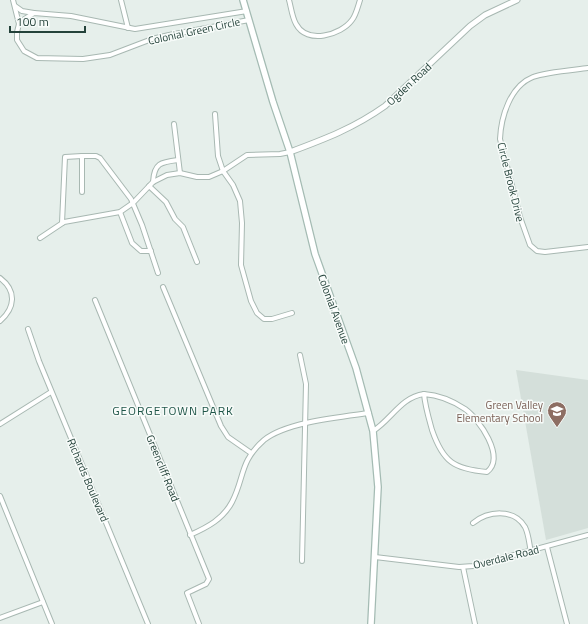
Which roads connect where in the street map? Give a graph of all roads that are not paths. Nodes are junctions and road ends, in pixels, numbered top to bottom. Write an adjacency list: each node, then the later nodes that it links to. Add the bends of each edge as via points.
1 (13, 0): 7 (street, Colonial Green Circle)
2 (121, 0): 12 (street)
3 (243, 0): 8 (main road, Colonial Avenue)
4 (289, 0): 5 (street, via 300,29 315,35 327,35 336,32 352,20)
5 (360, 0)
6 (517, 0): 16 (street, Ogden Road, via 499,7 475,22 385,106 367,119)
7 (15, 6): 9 (street, Colonial Green Circle, via 22,11); 11 (street, Colonial Green Circle)
8 (247, 11): 10 (main road, Colonial Avenue); 12 (street, Colonial Green Circle, via 142,29)
9 (34, 13): 11 (street); 12 (street, Colonial Green Circle, via 71,16)
10 (249, 20): 11 (street, Colonial Green Circle, via 152,39 110,55 73,59 37,58 24,51 17,40); 16 (main road, Colonial Avenue)
11 (19, 24)
12 (128, 28)
13 (588, 68): 28 (street, Circle Brook Drive, via 542,75 525,81 510,100 500,130 500,139 524,233 530,245 537,251 545,252)
14 (215, 114): 19 (street, via 218,156)
15 (174, 124): 18 (street)
16 (290, 152): 19 (street, via 250,154); 41 (main road, Colonial Avenue, via 315,254 356,368)
17 (82, 156): 23 (street); 24 (street, via 100,158); 26 (street, via 66,157)
18 (178, 160): 20 (street); 21 (street, via 165,161 158,165)
19 (223, 171): 20 (street, via 202,178); 35 (street, via 240,201 241,265 257,313 266,319)
20 (180, 173): 21 (street, via 167,175)
21 (153, 182): 22 (street)
22 (149, 186): 24 (street); 30 (street, via 166,202 175,219 183,226)
23 (82, 192)
24 (133, 203): 25 (street); 29 (street)
25 (120, 212): 26 (street); 29 (street, via 132,243 141,251)
26 (62, 222): 27 (street)
27 (40, 238)
28 (588, 247)
29 (151, 251): 31 (street)
30 (197, 262)
31 (158, 273)
32 (0, 278): 36 (street, via 10,289 13,300 10,310)
33 (164, 287): 45 (street, via 221,426 228,437)
34 (95, 300): 48 (street, Greencliff Road)
35 (292, 313)
36 (0, 321)
37 (28, 328): 39 (street, Richards Boulevard)
38 (300, 354): 43 (street, via 306,384)
39 (51, 392): 42 (street); 58 (street, Richards Boulevard)
40 (424, 394): 40 (street, via 429,420 442,453 457,466 473,471 486,472 491,469 494,459 492,445 478,421 450,400); 44 (street, via 408,398)
41 (369, 413): 43 (street); 44 (main road, Colonial Avenue)
42 (0, 424)
43 (305, 424): 45 (street, via 272,435); 53 (street)
44 (373, 432): 52 (main road, Colonial Avenue, via 378,487)
45 (252, 453): 48 (street, via 243,468 229,508 214,523)
46 (0, 496): 55 (street)
47 (473, 523): 51 (street, via 490,514 503,513 515,517 526,528)
48 (190, 535): 59 (street, Greencliff Road, via 209,579 206,584 187,594)
49 (588, 535): 50 (street, Overdale Road)
50 (547, 547): 51 (street, Overdale Road); 62 (street)
51 (531, 552): 54 (street, Overdale Road)
52 (375, 556): 54 (street, Overdale Road); 60 (main road, Colonial Avenue)
53 (302, 561)
54 (463, 567): 61 (street)
55 (43, 602): 56 (street); 57 (street)
56 (0, 618)
57 (52, 624)
58 (148, 624)
59 (199, 624)
60 (371, 624)
61 (474, 624)
62 (567, 624)

